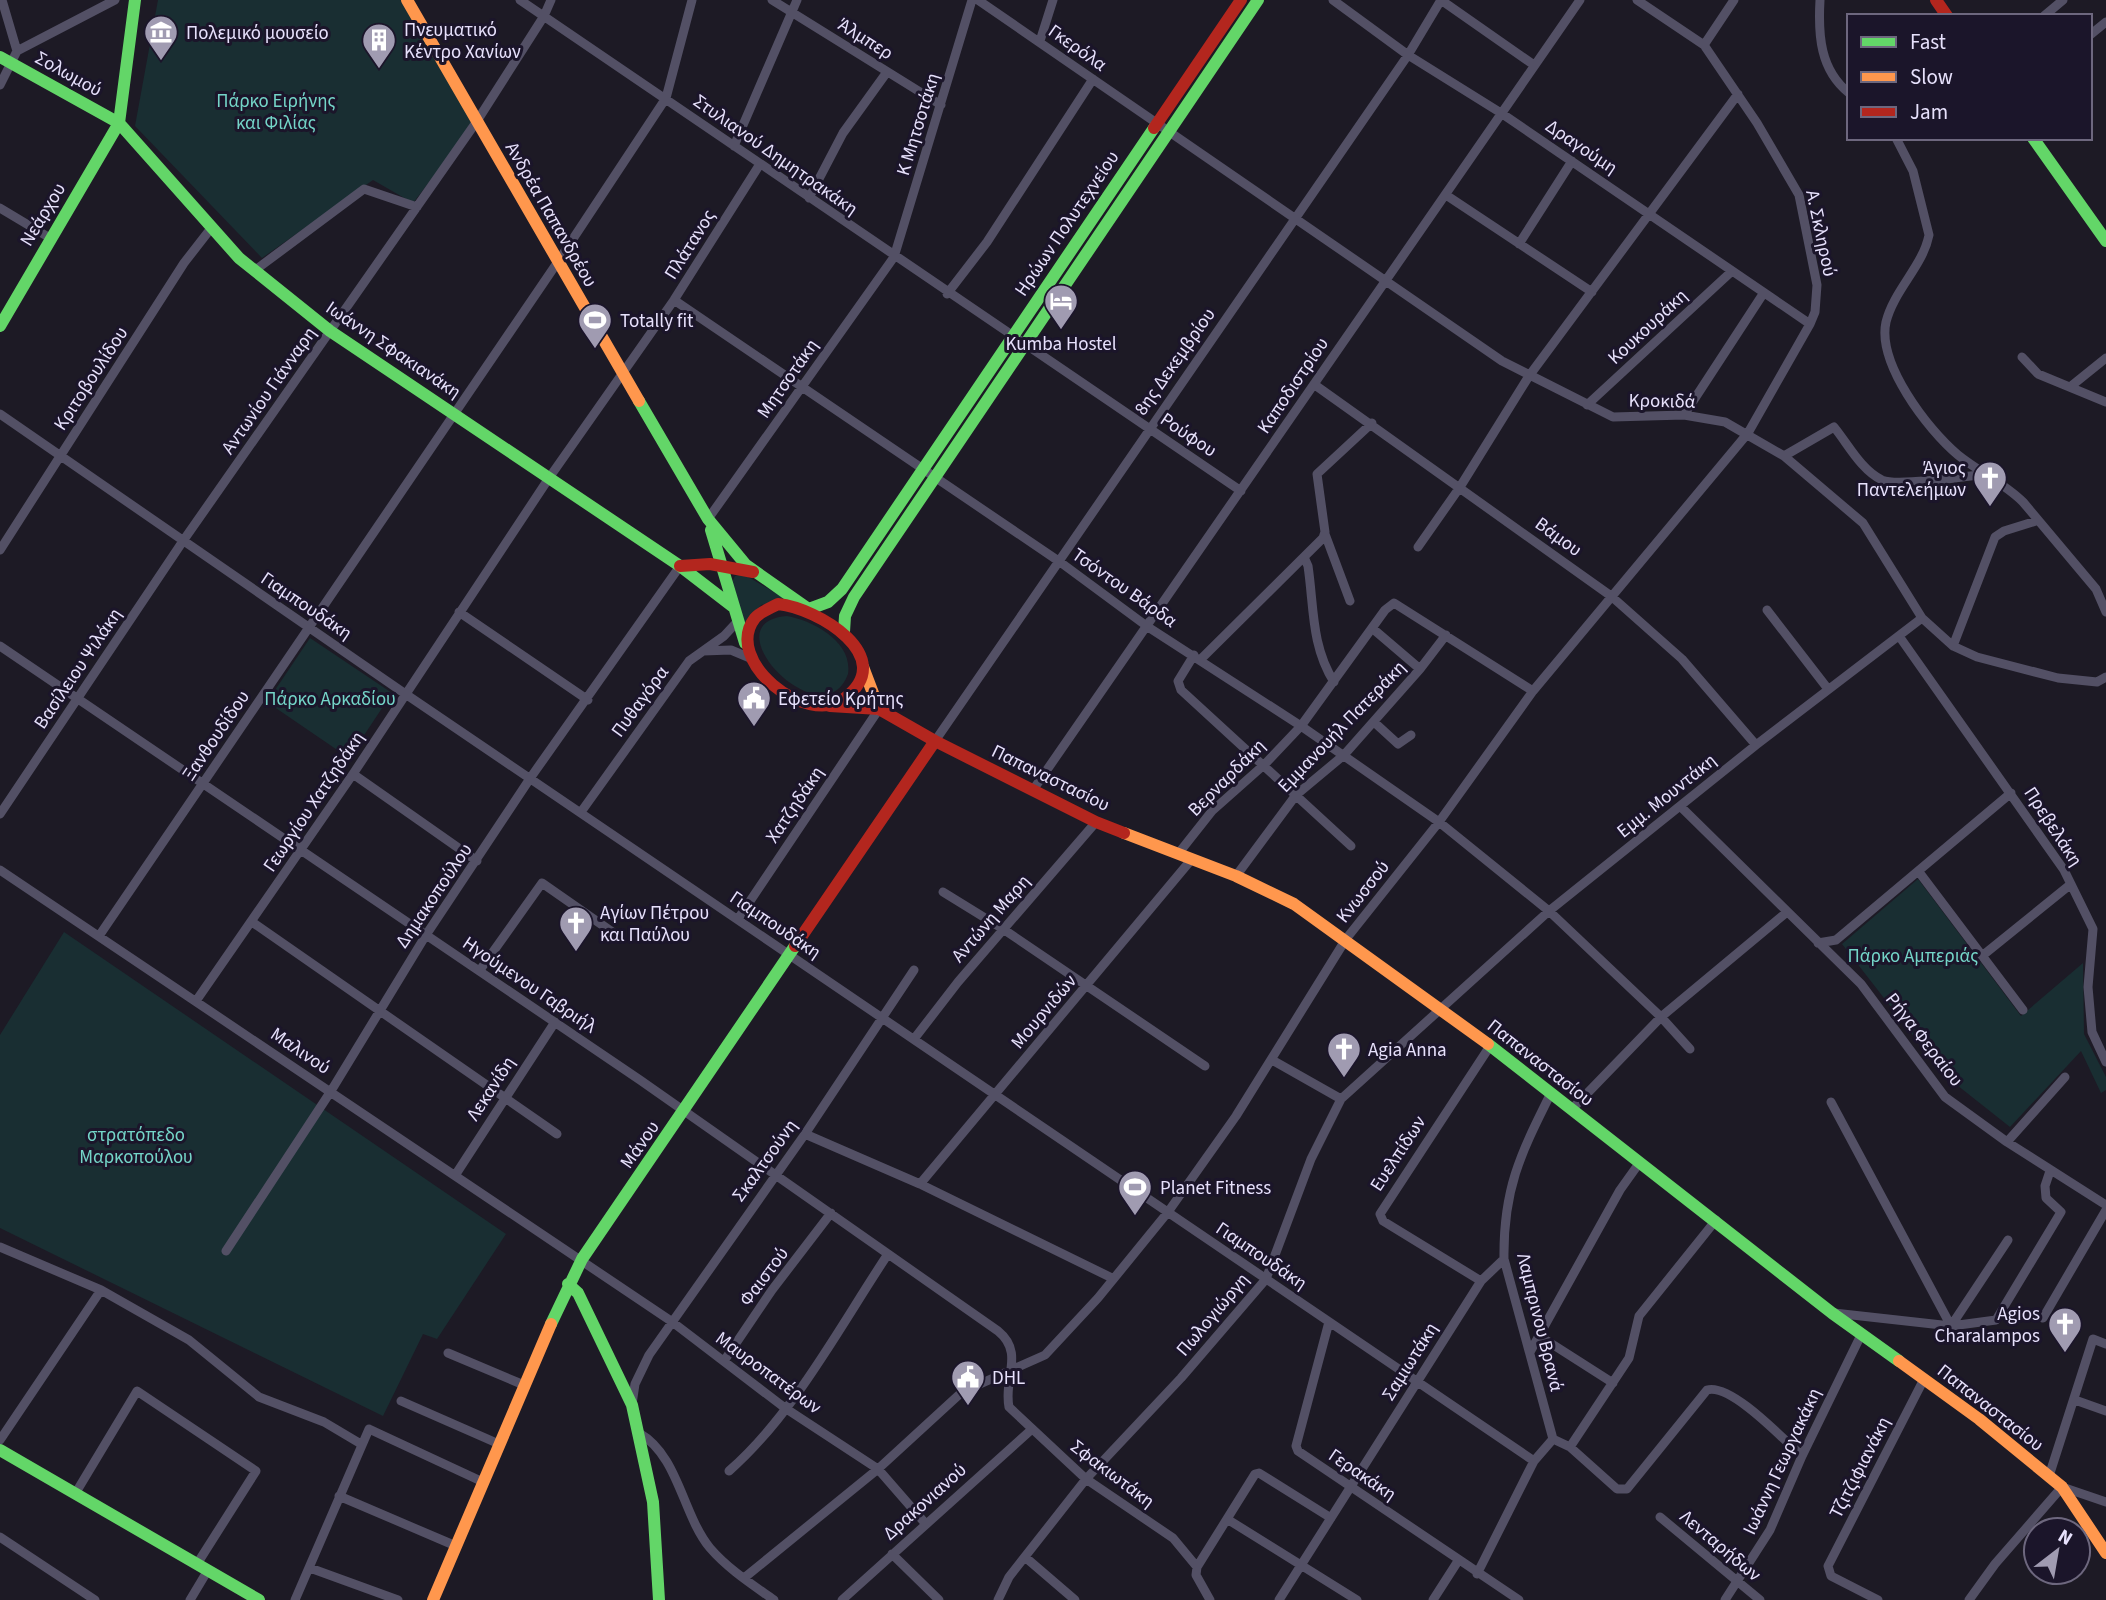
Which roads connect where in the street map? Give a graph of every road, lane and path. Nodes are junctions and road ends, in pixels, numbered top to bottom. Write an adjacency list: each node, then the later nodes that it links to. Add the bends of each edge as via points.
1 (2, 0): 29 (street)
2 (115, 0): 29 (street)
3 (135, 0): 42 (main road)
4 (407, 0): 41 (main road, Ανδρέα Παπανδρέου)
5 (520, 0): 24 (street, Στυλιανού Δημητρακάκη)
6 (551, 0): 24 (street, Αντωνίου Γιάνναρη)
7 (692, 0): 38 (street, Ξανθουδίδου)
8 (772, 0): 22 (street, Άλμπερ)
9 (797, 0): 22 (street)
10 (972, 0): 39 (street, Κ Μητσοτάκη)
11 (978, 0): 27 (street, Γκερόλα)
12 (1053, 0): 27 (street)
13 (1241, 0): 43 (main road, Ηρώων Πολυτεχνείου)
14 (1258, 0): 43 (main road)
15 (1333, 0): 30 (street, Δραγούμη)
16 (1441, 0): 30 (street, 8ης Δεκεμβρίου); 32 (street)
17 (1580, 0): 32 (street, Καποδιστρίου)
18 (1637, 0): 28 (street, Α. Σκληρού)
19 (1734, 0): 28 (street)
20 (1820, 0): 36 (street, via 1819,40 1838,85)
21 (2063, 0): 23 (street)
22 (792, 12): 33 (street, Άλμπερ); 46 (street)
23 (2047, 14)
24 (544, 16): 38 (street, Στυλιανού Δημητρακάκη); 41 (street, Αντωνίου Γιάνναρη)
25 (2106, 22): 26 (street)
26 (2092, 33)
27 (1040, 41): 34 (street, Γκερόλα)
28 (1704, 45): 37 (street, Α. Σκληρού)
29 (17, 51): 31 (street)
30 (1408, 55): 40 (street, Δραγούμη); 54 (street, 8ης Δεκεμβρίου)
31 (5, 60): 35 (street); 42 (main road, Σολωμού)
32 (1534, 65): 40 (street, Καποδιστρίου)
33 (887, 72): 39 (street, Άλμπερ); 50 (street, via 843,133)
34 (1093, 79): 43 (street, Γκερόλα); 65 (street, via 987,242)
35 (0, 85)
36 (1847, 92)
37 (1738, 94): 53 (street); 68 (street, Α. Σκληρού, via 1799,195 1817,285)
38 (666, 98): 46 (street, Στυλιανού Δημητρακάκη); 60 (street, Ξανθουδίδου)
39 (941, 105): 59 (street, Κ Μητσοτάκη)
40 (1501, 113): 47 (street, Δραγούμη); 49 (street, Καποδιστρίου)
41 (477, 121): 51 (street, Αντωνίου Γιάνναρη); 60 (main road, Ανδρέα Παπανδρέου)
42 (119, 123): 55 (main road, Ιωάννη Σφακιανάκη); 56 (main road, Νεάρχου)
43 (1163, 127): 54 (street, Κροκιδά); 71 (main road, Ηρώων Πολυτεχνείου)
44 (1897, 140): 90 (street, via 1913,171 1929,235 1887,320 1889,359 1907,393 1938,434)
45 (2035, 140): 57 (main road)
46 (734, 146): 48 (street, Στυλιανού Δημητρακάκη)
47 (1572, 161): 53 (street, Δραγούμη); 58 (street)
48 (760, 164): 50 (street, Στυλιανού Δημητρακάκη); 67 (street, Πλάτανος)
49 (1446, 195): 58 (street); 63 (street, Καποδιστρίου)
50 (809, 198): 59 (street, Στυλιανού Δημητρακάκη)
51 (417, 206): 61 (street, via 364,189); 70 (street, Αντωνίου Γιάνναρη)
52 (0, 208): 56 (street)
53 (1651, 214): 62 (street, Δραγούμη); 64 (street)
54 (1295, 219): 63 (street, Κροκιδά); 85 (street, 8ης Δεκεμβρίου)
55 (212, 227): 61 (main road, Ιωάννη Σφακιανάκη); 88 (street, Κριτοβουλίδου, via 184,263)
56 (50, 238): 69 (main road, Νεάρχου)
57 (2106, 241)
58 (1519, 244): 64 (street)
59 (894, 257): 65 (street, Στυλιανού Δημητρακάκη); 78 (street, Μητσοτάκη)
60 (557, 263): 74 (main road, Ανδρέα Παπανδρέου); 81 (street, Ξανθουδίδου)
61 (254, 271): 70 (main road, Ιωάννη Σφακιανάκη)
62 (1731, 272): 66 (street, Δραγούμη); 80 (street, Κουκουράκη)
63 (1385, 279): 75 (street, Κροκιδά); 76 (street, Καποδιστρίου)
64 (1592, 292): 75 (street)
65 (947, 294): 71 (street, Στυλιανού Δημητρακάκη)
66 (1763, 294): 68 (street, Δραγούμη); 83 (street)
67 (674, 300): 74 (street, Πλάτανος); 78 (street, Τσόντου Βάρδα)
68 (1810, 324): 86 (street, Α. Σκληρού)
69 (0, 326)
70 (330, 331): 81 (main road, Ιωάννη Σφακιανάκη); 97 (street, Αντωνίου Γιάνναρη)
71 (1018, 340): 85 (street, Ρούφου); 89 (main road, Ηρώων Πολυτεχνείου)
72 (2022, 357): 77 (street, via 2038,374)
73 (2106, 358): 77 (street)
74 (622, 376): 91 (street, Πλάτανος); 94 (main road, Ανδρέα Παπανδρέου)
75 (1529, 376): 80 (street, Κροκιδά); 92 (street)
76 (1315, 384): 84 (street, Βάμου); 93 (street, Καποδιστρίου)
77 (2070, 387): 79 (street)
78 (801, 388): 89 (street, Τσόντου Βάρδα); 94 (street, Μητσοτάκη)
79 (2106, 402)
80 (1587, 405): 83 (street, Κροκιδά, via 1613,416)
81 (453, 413): 91 (main road, Ιωάννη Σφακιανάκη); 114 (street, Ξανθουδίδου)
82 (0, 414): 88 (street, Γιαμπουδάκη)
83 (1684, 415): 86 (street, Κροκιδά, via 1725,422)
84 (1371, 423): 92 (street, Βάμου); 96 (street, via 1317,474)
85 (1149, 428): 93 (street, Ρούφου); 101 (street, 8ης Δεκεμβρίου)
86 (1748, 433): 87 (street, Κροκιδά); 105 (street, Κνωσσού)
87 (1784, 456): 90 (street, via 1834,427 1866,468 1883,480); 112 (street, Κροκιδά, via 1863,523)
88 (60, 457): 97 (street, Γιαμπουδάκη); 99 (street, Κριτοβουλίδου)
89 (929, 472): 101 (street, Τσόντου Βάρδα); 108 (main road, via 834,597); 117 (main road, via 854,597)
90 (1987, 474): 95 (street, via 2011,490)
91 (549, 478): 103 (main road, Ιωάννη Σφακιανάκη); 110 (street, Γεωργίου Χατζηδάκη)
92 (1460, 487): 98 (street); 105 (street, Βάμου)
93 (1241, 491): 115 (street, Καποδιστρίου)
94 (708, 519): 102 (main road, Ανδρέα Παπανδρέου); 104 (main road, Ανδρέα Παπανδρέου)
95 (2036, 521): 111 (street, via 2096,589); 121 (street, via 1995,537)
96 (1325, 534): 100 (street); 106 (street)
97 (183, 541): 114 (street, Γιαμπουδάκη); 132 (street, Βασίλειου Ψιλάκη)
98 (1418, 547)
99 (0, 550)
100 (1304, 557): 124 (street); 128 (street, via 1315,635)
101 (1060, 562): 115 (street, Τσόντου Βάρδα); 139 (street, 8ης Δεκεμβρίου)
102 (720, 565): 103 (main road); 104 (main road); 107 (main road, Ανδρέα Παπανδρέου)
103 (680, 566): 107 (main road, Ιωάννη Σφακιανάκη); 133 (street, Δημακοπούλου)
104 (757, 573): 108 (main road, Ανδρέα Παπανδρέου)
105 (1611, 596): 130 (street, Κνωσσού); 140 (street, Βάμου, via 1682,659)
106 (1350, 601)
107 (732, 606): 113 (main road, Ανδρέα Παπανδρέου)
108 (808, 609): 117 (main road); 123 (main road, via 788,604 761,612 750,627)
109 (1767, 610): 129 (street)
110 (459, 612): 131 (street, Γεωργίου Χατζηδάκη); 133 (street)
111 (2106, 612)
112 (1922, 618): 119 (street, Εμμ. Μουντάκη); 121 (street, Κροκιδά)
113 (737, 622): 122 (street, Πυθαγόρα); 123 (main road, Ανδρέα Παπανδρέου)
114 (309, 627): 131 (street, Γιαμπουδάκη); 145 (street, Ξανθουδίδου)
115 (1148, 627): 124 (street, Τσόντου Βάρδα); 146 (street, Καποδιστρίου)
116 (1372, 628): 118 (street, Βερναρδάκη, via 1385,610 1398,603); 126 (street); 128 (street, Βερναρδάκη)
117 (844, 632): 125 (main road)
118 (1446, 635): 126 (street, Εμμανουήλ Πατεράκη); 130 (street)
119 (1899, 636): 129 (street, Εμμ. Μουντάκη); 147 (street, Πρεβελάκη)
120 (0, 646): 132 (street, Ηγούμενου Γαβριήλ)
121 (1953, 646): 127 (street, Κροκιδά, via 1977,657 2058,678 2097,682)
122 (701, 652): 123 (street); 150 (street, Πυθαγόρα, via 689,661)
123 (748, 652): 134 (main road, via 763,677 789,696)
124 (1197, 657): 137 (street, Τσόντου Βάρδα); 142 (street, via 1178,681 1181,690)
125 (861, 661): 134 (main road, via 860,677 852,692); 135 (main road)
126 (1420, 669): 136 (street, Εμμανουήλ Πατεράκη)
127 (2106, 677)
128 (1334, 682): 137 (street, Βερναρδάκη)
129 (1828, 689): 140 (street, Εμμ. Μουντάκη)
130 (1533, 691): 153 (street, Κνωσσού)
131 (404, 693): 143 (street, Γεωργίου Χατζηδάκη); 144 (street, Γιαμπουδάκη)
132 (79, 698): 145 (street, Ηγούμενου Γαβριήλ); 151 (street, Βασίλειου Ψιλάκη)
133 (588, 699): 144 (street, Δημακοπούλου)
134 (830, 706): 135 (main road, Παπαναστασίου)
135 (879, 709): 139 (main road, Παπαναστασίου); 166 (street, Χατζηδάκη)
136 (1374, 722): 138 (street, via 1398,744); 141 (street, Εμμανουήλ Πατεράκη)
137 (1301, 726): 141 (street, Τσόντου Βάρδα); 142 (street, Βερναρδάκη)
138 (1411, 735)
139 (935, 741): 146 (main road, Παπαναστασίου); 174 (main road, Μάνου)
140 (1756, 745): 149 (street, Εμμ. Μουντάκη)
141 (1344, 755): 148 (street, Εμμανουήλ Πατεράκη); 153 (street, Τσόντου Βάρδα)
142 (1265, 764): 148 (street); 156 (street, Βερναρδάκη, via 1212,811)
143 (353, 774): 155 (street, Γεωργίου Χατζηδάκη); 158 (street)
144 (531, 777): 150 (street, Γιαμπουδάκη); 158 (street, Δημακοπούλου)
145 (204, 783): 155 (street, Ηγούμενου Γαβριήλ); 170 (street, Ξανθουδίδου)
146 (1033, 790): 152 (main road, Παπαναστασίου)
147 (2011, 793): 160 (street); 162 (street, Πρεβελάκη)
148 (1296, 795): 154 (street); 161 (street, Εμμανουήλ Πατεράκη)
149 (1680, 806): 164 (street, Εμμ. Μουντάκη); 165 (street, Ρήγα Φεραίου)
150 (581, 812): 166 (street, Γιαμπουδάκη)
151 (0, 814)
152 (1096, 822): 156 (main road, Παπαναστασίου); 168 (street, Αντώνη Μαρη)
153 (1440, 822): 164 (street, Τσόντου Βάρδα); 172 (street, Κνωσσού)
154 (1351, 846)
155 (300, 852): 167 (street, Γεωργίου Χατζηδάκη); 169 (street, Ηγούμενου Γαβριήλ)
156 (1178, 854): 157 (main road, Παπαναστασίου)
157 (1191, 860): 161 (main road, Παπαναστασίου); 178 (street, Μουρνιδών)
158 (477, 861): 169 (street, Δημακοπούλου)
159 (0, 870): 170 (street, Μαλινού)
160 (1919, 872): 173 (street, via 1836,940); 175 (street)
161 (1236, 876): 172 (main road, Παπαναστασίου, via 1294,904)
162 (2071, 884): 175 (street); 190 (street, Πρεβελάκη, via 2093,929 2088,987 2092,1032)
163 (943, 892): 168 (street)
164 (1549, 911): 180 (street, Εμμ. Μουντάκη); 184 (street, Τσόντου Βάρδα)
165 (1787, 912): 173 (street, Ρήγα Φεραίου); 184 (street)
166 (738, 919): 174 (street, Γιαμπουδάκη)
167 (252, 922): 179 (street, Γεωργίου Χατζηδάκη); 181 (street)
168 (1003, 929): 178 (street); 186 (street, Αντώνη Μαρη)
169 (426, 935): 176 (street, Ηγούμενου Γαβριήλ); 181 (street, Δημακοπούλου)
170 (99, 936): 179 (street, Μαλινού)
171 (618, 936): 176 (street, via 542,883)
172 (1346, 939): 180 (main road, Παπαναστασίου); 189 (street, Κνωσσού)
173 (1818, 943): 203 (street, Ρήγα Φεραίου, via 1861,984 1945,1097)
174 (788, 953): 183 (street, Γιαμπουδάκη); 200 (main road, Μάνου)
175 (1982, 956): 182 (street)
176 (480, 970): 185 (street, Ηγούμενου Γαβριήλ)
177 (914, 970): 183 (street, Σκαλτσούνη)
178 (1087, 987): 191 (street); 194 (street, Μουρνιδών)
179 (196, 1001): 193 (street, Μαλινού)
180 (1439, 1009): 187 (main road, Παπαναστασίου); 197 (street, Πωλογιώργη)
181 (378, 1010): 193 (street, Δημακοπούλου); 196 (street)
182 (2023, 1010)
183 (881, 1017): 186 (street, Γιαμπουδάκη); 202 (street, Σκαλτσούνη)
184 (1661, 1017): 188 (street, Τσόντου Βάρδα); 199 (street)
185 (555, 1022): 196 (street, Λεκανίδη); 200 (street, Ηγούμενου Γαβριήλ)
186 (914, 1039): 194 (street, Γιαμπουδάκη)
187 (1490, 1046): 195 (main road, Παπαναστασίου); 221 (street, Ευελπίδων, via 1380,1214 1383,1222)
188 (1690, 1049)
189 (1272, 1060): 197 (street); 210 (street, Κνωσσού)
190 (2106, 1062)
191 (1205, 1066)
192 (2065, 1077): 203 (street)
193 (331, 1091): 206 (street, Μαλινού); 215 (street, Δημακοπούλου)
194 (995, 1094): 208 (street, Μουρνιδών); 210 (street, Γιαμπουδάκη)
195 (1549, 1095): 199 (main road, Παπαναστασίου); 218 (street, Λαμπρινου Βρανά, via 1510,1184)
196 (505, 1097): 201 (street); 206 (street, Λεκανίδη)
197 (1341, 1099): 220 (street, Πωλογιώργη, via 1311,1159)
198 (1831, 1102): 228 (street)
199 (1572, 1109): 204 (main road, Παπαναστασίου)
200 (685, 1111): 207 (street, Ηγούμενου Γαβριήλ); 217 (main road, Μάνου)
201 (557, 1134)
202 (805, 1134): 207 (street, Σκαλτσούνη); 208 (street)
203 (2007, 1142): 205 (street, Ρήγα Φεραίου)
204 (1640, 1162): 212 (main road, Παπαναστασίου); 230 (street)
205 (2050, 1171): 209 (street, Ρήγα Φεραίου); 228 (street, via 2046,1198 2061,1212 2002,1315 1990,1322)
206 (456, 1174): 217 (street, Μαλινού)
207 (776, 1174): 211 (street, Ηγούμενου Γαβριήλ); 226 (street, Σκαλτσούνη)
208 (920, 1184): 219 (street)
209 (2106, 1208): 225 (street)
210 (1168, 1212): 219 (street, Κνωσσού); 220 (street, Γιαμπουδάκη)
211 (831, 1213): 216 (street, Ηγούμενου Γαβριήλ); 234 (street, Φαιστού)
212 (1716, 1220): 224 (main road, Παπαναστασίου); 238 (street, via 1639,1316 1633,1350)
213 (2008, 1240): 228 (street)
214 (0, 1247): 223 (street)
215 (226, 1251)
216 (888, 1254): 235 (street, Ηγούμενου Γαβριήλ, via 1006,1338 1012,1349); 243 (street)
217 (582, 1259): 222 (main road, Μάνου); 226 (street, Μαυροπατέρων)
218 (1504, 1259): 221 (street, Σαμιωτάκη); 232 (street, Λαμπρινου Βρανά)
219 (1112, 1278): 235 (street, Κνωσσού, via 1045,1355)
220 (1266, 1279): 227 (street, Γιαμπουδάκη); 258 (street, Πωλογιώργη)
221 (1481, 1282): 237 (street, Σαμιωτάκη)
222 (568, 1284): 239 (main road, Μάνου); 242 (main road, via 578,1293)
223 (101, 1290): 248 (street); 249 (street, via 188,1340 259,1397 324,1422)
224 (1832, 1313): 228 (street); 229 (main road, Παπαναστασίου)
225 (2043, 1318)
226 (671, 1321): 234 (street, Μαυροπατέρων); 242 (street, Σκαλτσούνη, via 635,1384)
227 (1329, 1322): 237 (street, Γιαμπουδάκη); 260 (street, Γερακάκη, via 1296,1447)
228 (1951, 1326)
229 (1862, 1333): 236 (main road, Παπαναστασίου); 253 (street, Ιωάννη Γεωργακάκη)
230 (1541, 1337): 232 (street); 238 (street)
231 (2106, 1344): 240 (street, via 2093,1339)
232 (1530, 1352): 247 (street, Λαμπρινου Βρανά)
233 (449, 1353): 239 (street)
234 (724, 1361): 243 (street, Μαυροπατέρων)
235 (1012, 1371): 245 (street, Σφακιωτάκη, via 1009,1407); 255 (street, Κνωσσού, via 962,1392)
236 (1924, 1379): 257 (main road, Παπαναστασίου); 301 (street, Τζιτζιφιανάκη, via 1828,1566 1829,1572)
237 (1417, 1381): 254 (street, Γιαμπουδάκη); 260 (street, Σαμιωτάκη)
238 (1613, 1383): 251 (street)
239 (524, 1385): 250 (main road, Μάνου)
240 (2075, 1400): 244 (street); 257 (street)
241 (401, 1401): 250 (street)
242 (632, 1405): 246 (main road)
243 (785, 1408): 255 (street, Μαυροπατέρων); 256 (street, via 757,1447)
244 (2106, 1411)
245 (1031, 1430): 258 (street, Σφακιωτάκη); 268 (street, Δρακονιανού)
246 (639, 1433): 280 (street, via 657,1445 709,1547); 288 (main road, via 653,1502)
247 (1553, 1439): 251 (street); 254 (street)
248 (0, 1440)
249 (361, 1444): 259 (street, via 369,1429); 263 (street)
250 (499, 1444): 259 (main road, Μάνου)
251 (1570, 1447): 253 (street, via 1617,1489 1629,1488 1707,1390 1724,1391)
252 (0, 1450): 262 (main road)
253 (1802, 1456): 281 (street, Ιωάννη Γεωργακάκη, via 1770,1530)
254 (1534, 1461): 279 (street)
255 (878, 1469): 268 (street, Μαυροπατέρων); 280 (street, Κνωσσού)
256 (729, 1471)
257 (2049, 1476): 261 (main road, Παπαναστασίου)
258 (1086, 1479): 273 (street, Πωλογιώργη); 277 (street, Σφακιωτάκη, via 1173,1538)
259 (483, 1482): 270 (main road, Μάνου)
260 (1351, 1487): 266 (street, Σαμιωτάκη); 274 (street, Γερακάκη)
261 (2062, 1487): 264 (street); 272 (main road, Παπαναστασίου); 302 (street)
262 (75, 1494): 276 (main road); 276 (street, via 136,1391 256,1471)
263 (339, 1496): 270 (street); 278 (street)
264 (2106, 1502)
265 (1660, 1517): 281 (street, Λενταρήδων)
266 (1331, 1518): 267 (street, via 1257,1474); 275 (street, Σαμιωτάκη)
267 (1227, 1519): 275 (street); 277 (street)
268 (925, 1523): 271 (street, Δρακονιανού)
269 (0, 1536): 282 (street)
270 (456, 1546): 287 (main road, Μάνου)
271 (892, 1553): 290 (street, Δρακονιανού); 291 (street)
272 (2106, 1553)
273 (1026, 1557): 292 (street, Πωλογιώργη); 293 (street)
274 (1458, 1561): 279 (street, Γερακάκη); 297 (street)
275 (1300, 1566): 295 (street, Σαμιωτάκη); 296 (street)
276 (202, 1567): 283 (street); 284 (main road)
277 (1197, 1567): 294 (street, Σφακιωτάκη, via 1196,1575)
278 (310, 1568): 285 (street); 286 (street)
279 (1477, 1574): 298 (street, Γερακάκη)
280 (744, 1578): 289 (street)
281 (1737, 1582): 299 (street, Ιωάννη Γεωργακάκη); 300 (street, Λενταρήδων)
282 (96, 1600)
283 (190, 1600)
284 (258, 1600)
285 (295, 1600)
286 (398, 1600)
287 (433, 1600)
288 (659, 1600)
289 (774, 1600)
290 (842, 1600)
291 (940, 1600)
292 (998, 1600)
293 (1075, 1600)
294 (1210, 1600)
295 (1279, 1600)
296 (1357, 1600)
297 (1433, 1600)
298 (1519, 1600)
299 (1725, 1600)
300 (1760, 1600)
301 (1878, 1600)
302 (1969, 1600)

